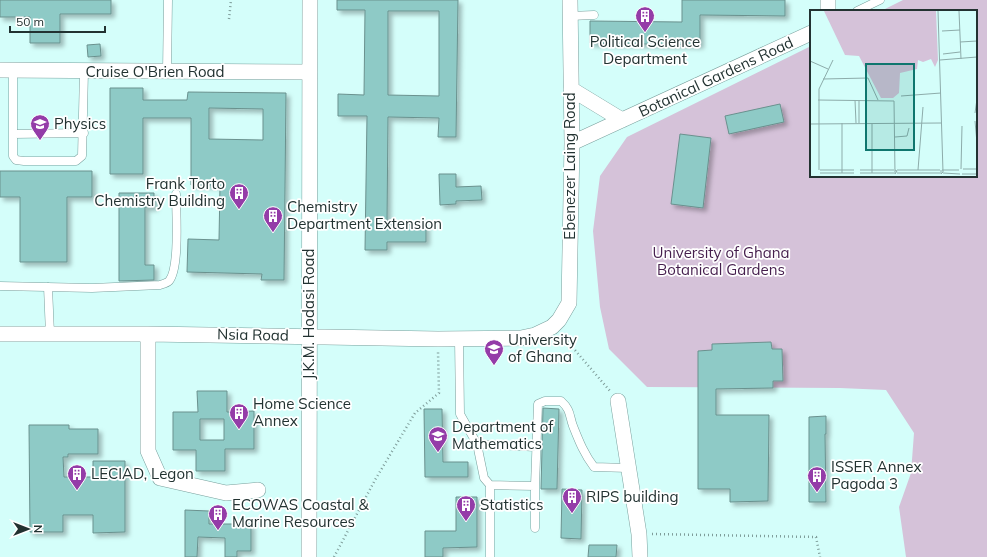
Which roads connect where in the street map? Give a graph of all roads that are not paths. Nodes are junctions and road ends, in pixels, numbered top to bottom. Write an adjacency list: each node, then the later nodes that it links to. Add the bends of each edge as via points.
1 (168, 0): 11 (lane)
2 (310, 0): 12 (street, J.K.M. Hodasi Road)
3 (570, 0): 7 (street, Ebenezer Laing Road)
4 (880, 0): 5 (lane)
5 (860, 10)
6 (594, 15): 7 (lane)
7 (570, 16): 13 (street, Ebenezer Laing Road)
8 (810, 33): 14 (street, Botanical Gardens Road)
9 (6, 70): 10 (street, Cruise O'Brien Road); 16 (lane)
10 (84, 71): 11 (street, Cruise O'Brien Road); 15 (lane)
11 (167, 72): 12 (street, Cruise O'Brien Road)
12 (310, 72): 25 (street, J.K.M. Hodasi Road)
13 (571, 89): 14 (street, Botanical Gardens Road); 17 (street, Ebenezer Laing Road)
14 (622, 120): 17 (street, Botanical Gardens Road)
15 (84, 133): 16 (lane); 16 (lane, via 82,156 76,161 16,160 13,156)
16 (13, 134)
17 (572, 143): 21 (street, Ebenezer Laing Road, via 569,303)
18 (176, 194): 20 (lane, via 176,255 168,282 160,285 122,287)
19 (0, 286): 20 (lane)
20 (48, 287): 23 (lane)
21 (552, 327): 26 (street, Nsia Road, via 521,338)
22 (0, 334): 23 (street, Nsia Road)
23 (50, 334): 24 (street, Nsia Road)
24 (148, 334): 25 (street, Nsia Road); 33 (street, via 148,451 160,478 226,493)
25 (309, 336): 26 (street, Nsia Road); 35 (street, J.K.M. Hodasi Road)
26 (459, 339): 28 (lane, via 460,414)
27 (618, 401): 30 (street)
28 (477, 444): 29 (lane); 31 (lane, via 484,478)
29 (536, 447): 30 (lane, via 538,404 545,401 561,401 569,408 572,424 585,456 594,467); 32 (lane)
30 (628, 468): 37 (street, via 639,534)
31 (490, 485): 32 (lane); 36 (lane)
32 (535, 486): 34 (lane)
33 (258, 490)
34 (535, 528)
35 (309, 557)
36 (490, 557)
37 (640, 557)

